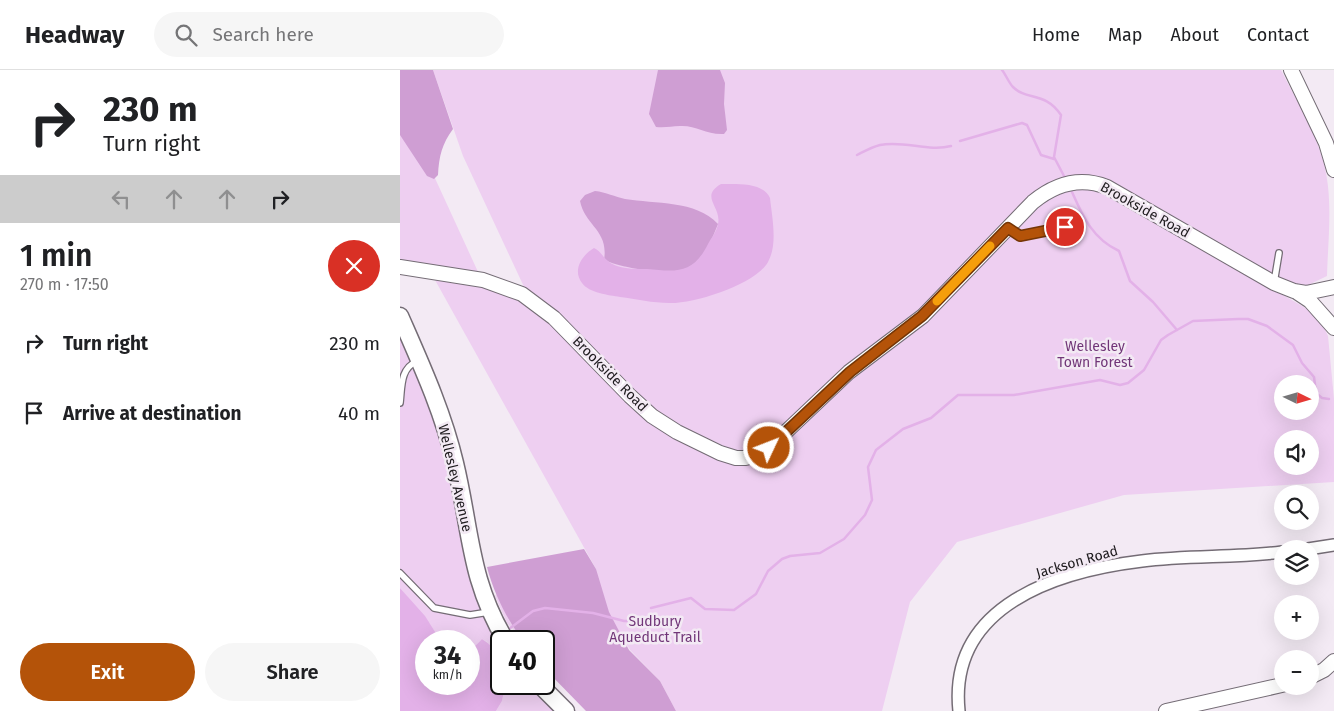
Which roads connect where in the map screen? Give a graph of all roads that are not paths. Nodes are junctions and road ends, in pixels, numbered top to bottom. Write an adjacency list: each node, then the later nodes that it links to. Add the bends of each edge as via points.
1 (1291, 70): 2 (street, via 1326,143)
2 (1334, 170)
3 (1008, 228): 4 (lane, via 1020,236); 6 (street, Brookside Road, via 922,316 850,372 773,444 756,455 741,458 720,453 652,416 554,318 522,294 483,280); 7 (street, Brookside Road, via 1033,202 1053,188 1076,182 1095,183 1114,190)
4 (1050, 230)
5 (1279, 253): 7 (lane)
6 (400, 267)
7 (1274, 283): 9 (street, Brookside Road)
8 (1334, 286): 9 (street, Brookside Road, via 1311,292)
9 (1294, 291): 11 (street, Brookside Road, via 1310,301)
10 (400, 316): 12 (main road, Wellesley Avenue)
11 (1334, 328)
12 (419, 360): 13 (lane, via 409,364 404,372); 18 (main road, Wellesley Avenue, via 450,443 475,569)
13 (400, 403)
14 (1334, 545): 15 (street)
15 (1319, 547)
16 (1274, 552): 25 (street, Jackson Road, via 1172,558 1116,565 1051,583 1011,601 987,620 970,646 960,677)
17 (400, 573): 18 (lane, via 434,608 470,615)
18 (490, 612): 19 (main road, Wellesley Avenue)
19 (500, 630)
20 (1334, 661): 21 (street)
21 (1319, 671)
22 (1274, 687): 26 (street)
23 (550, 695): 24 (main road)
24 (566, 711)
25 (959, 711)
26 (1166, 711)

